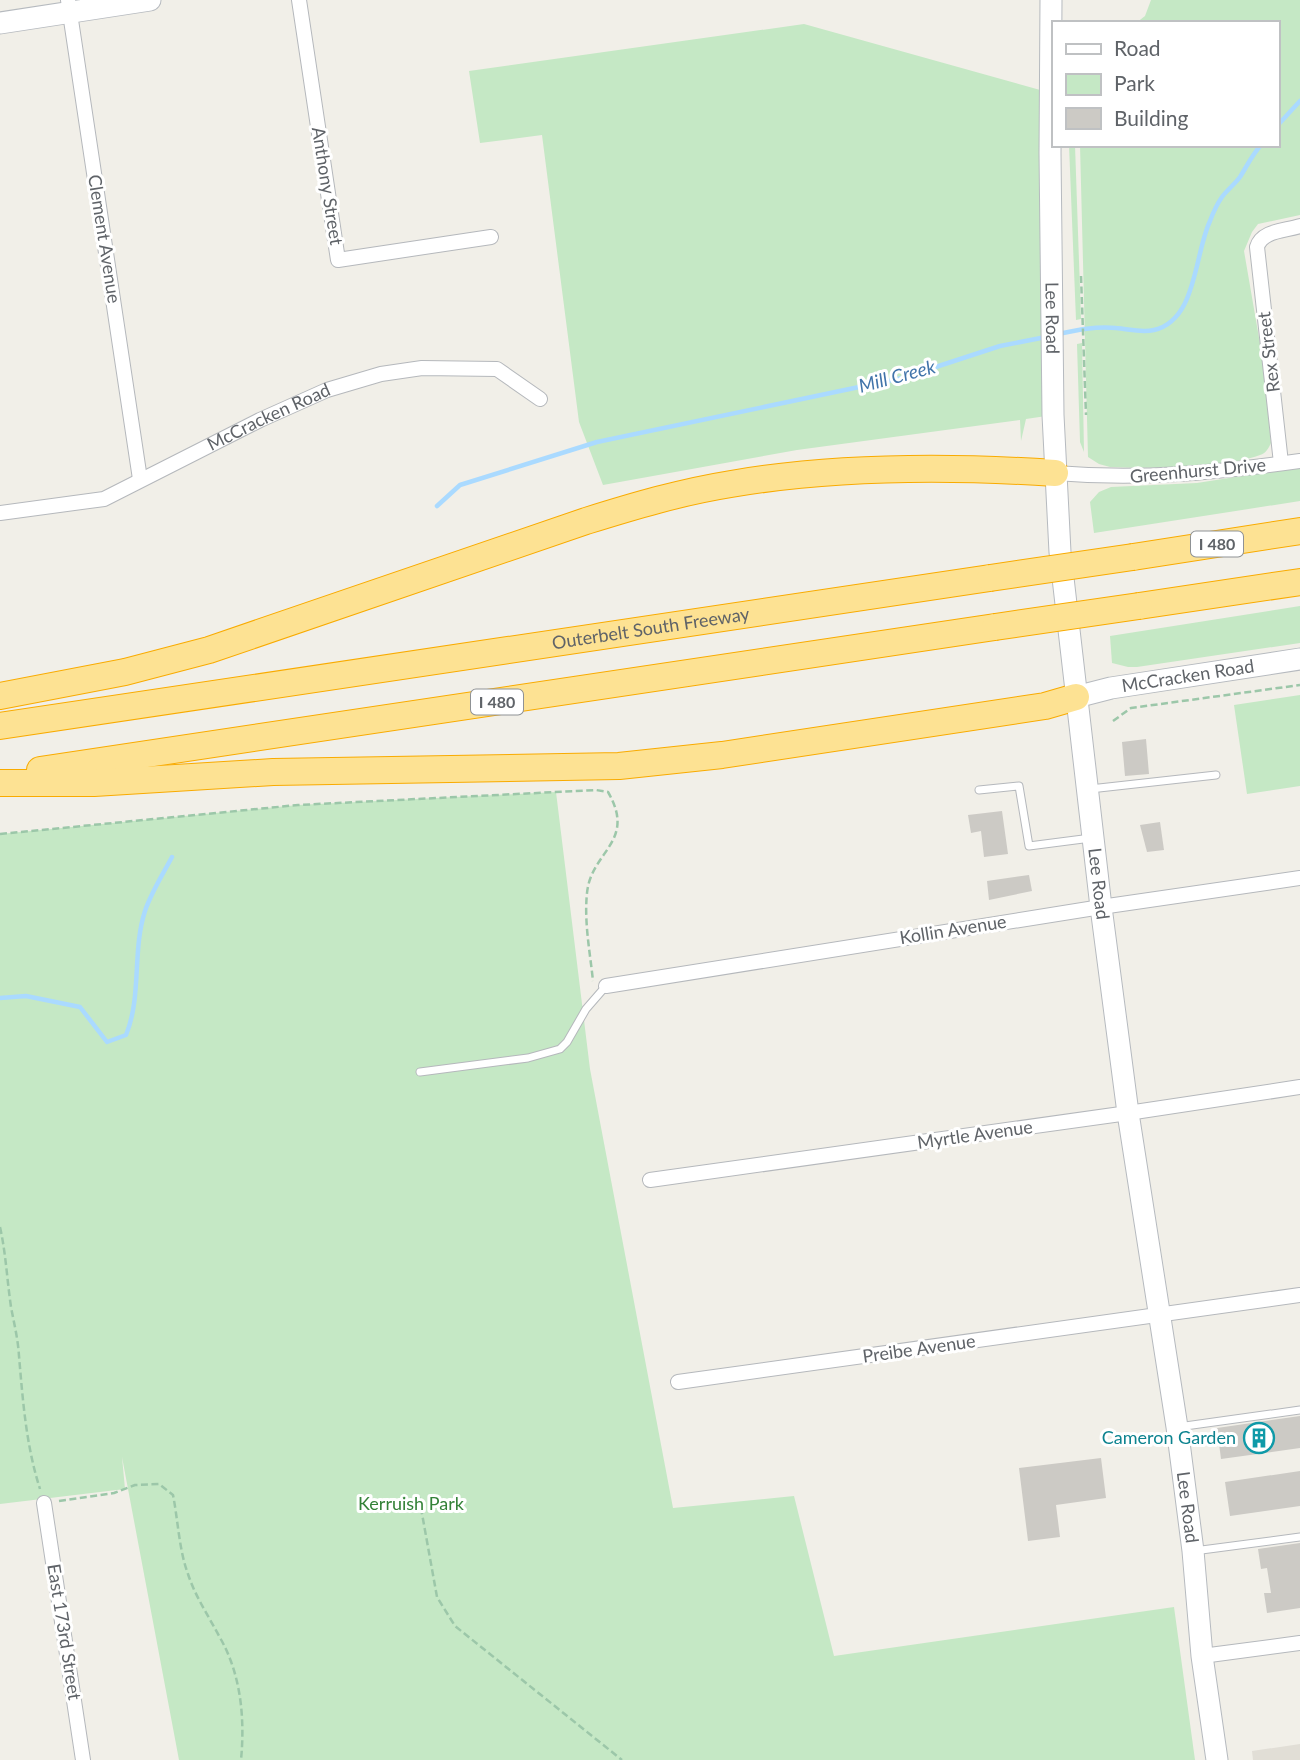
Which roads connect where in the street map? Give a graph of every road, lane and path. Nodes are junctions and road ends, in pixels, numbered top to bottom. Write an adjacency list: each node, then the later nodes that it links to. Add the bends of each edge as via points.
1 (150, 0): 4 (main road)
2 (299, 0): 7 (street, Anthony Street, via 338,260)
3 (1051, 0): 13 (main road, Lee Road)
4 (69, 6): 5 (main road); 14 (street, Clement Avenue)
5 (0, 23)
6 (1300, 226): 12 (street, Rex Street, via 1265,236 1256,251)
7 (491, 237)
8 (1081, 276): 10 (path)
9 (540, 399): 14 (street, McCracken Road, via 496,369 422,368 381,374 327,390)
10 (1086, 415)
11 (1300, 461): 12 (street, Greenhurst Drive)
12 (1281, 463): 13 (street, Greenhurst Drive, via 1162,477)
13 (1055, 473): 20 (highway, via 852,471 703,489 586,521 199,653); 21 (main road, Lee Road)
14 (140, 479): 15 (street, McCracken Road, via 104,499)
15 (0, 513)
16 (1300, 531): 23 (highway, Outerbelt South Freeway / I 480, bridge)
17 (1300, 582): 25 (highway, I 480, bridge)
18 (1300, 659): 21 (main road, McCracken Road)
19 (1300, 685): 22 (path, via 1131,708)
20 (0, 696)
21 (1076, 697): 26 (highway, via 1031,708 649,764); 28 (main road, Lee Road)
22 (1114, 721)
23 (0, 726)
24 (1216, 775): 28 (lane)
25 (0, 776)
26 (0, 783)
27 (979, 790): 30 (lane, via 1019,786 1029,846)
28 (1086, 790): 30 (main road, Lee Road)
29 (0, 834): 34 (path, via 298,805 596,789 608,792 615,805 616,838 592,873 587,891)
30 (1092, 838): 32 (main road, Lee Road)
31 (1300, 878): 32 (street, Kollin Avenue)
32 (1101, 907): 33 (street, Kollin Avenue); 37 (main road, Lee Road)
33 (606, 986): 34 (lane)
34 (595, 998): 35 (lane, via 560,1049 528,1058)
35 (420, 1072)
36 (1300, 1087): 37 (street, Myrtle Avenue)
37 (1128, 1114): 38 (street, Myrtle Avenue); 41 (main road, Lee Road)
38 (650, 1180)
39 (0, 1227): 46 (path, via 30,1459)
40 (1300, 1295): 41 (street, Preibe Avenue)
41 (1160, 1316): 42 (street, Preibe Avenue); 44 (main road, Lee Road)
42 (678, 1382)
43 (1300, 1410): 44 (lane)
44 (1177, 1427): 48 (main road, Lee Road)
45 (419, 1497): 53 (path, via 437,1597 455,1626)
46 (52, 1502): 51 (street, East 173rd Street); 52 (path, via 114,1493 135,1485 159,1484 173,1495 187,1572 236,1675 244,1733)
47 (1300, 1536): 48 (lane)
48 (1193, 1551): 50 (main road, Lee Road)
49 (1300, 1643): 50 (street)
50 (1202, 1656): 54 (main road, Lee Road)
51 (83, 1760)
52 (242, 1760)
53 (622, 1760)
54 (1217, 1760)

